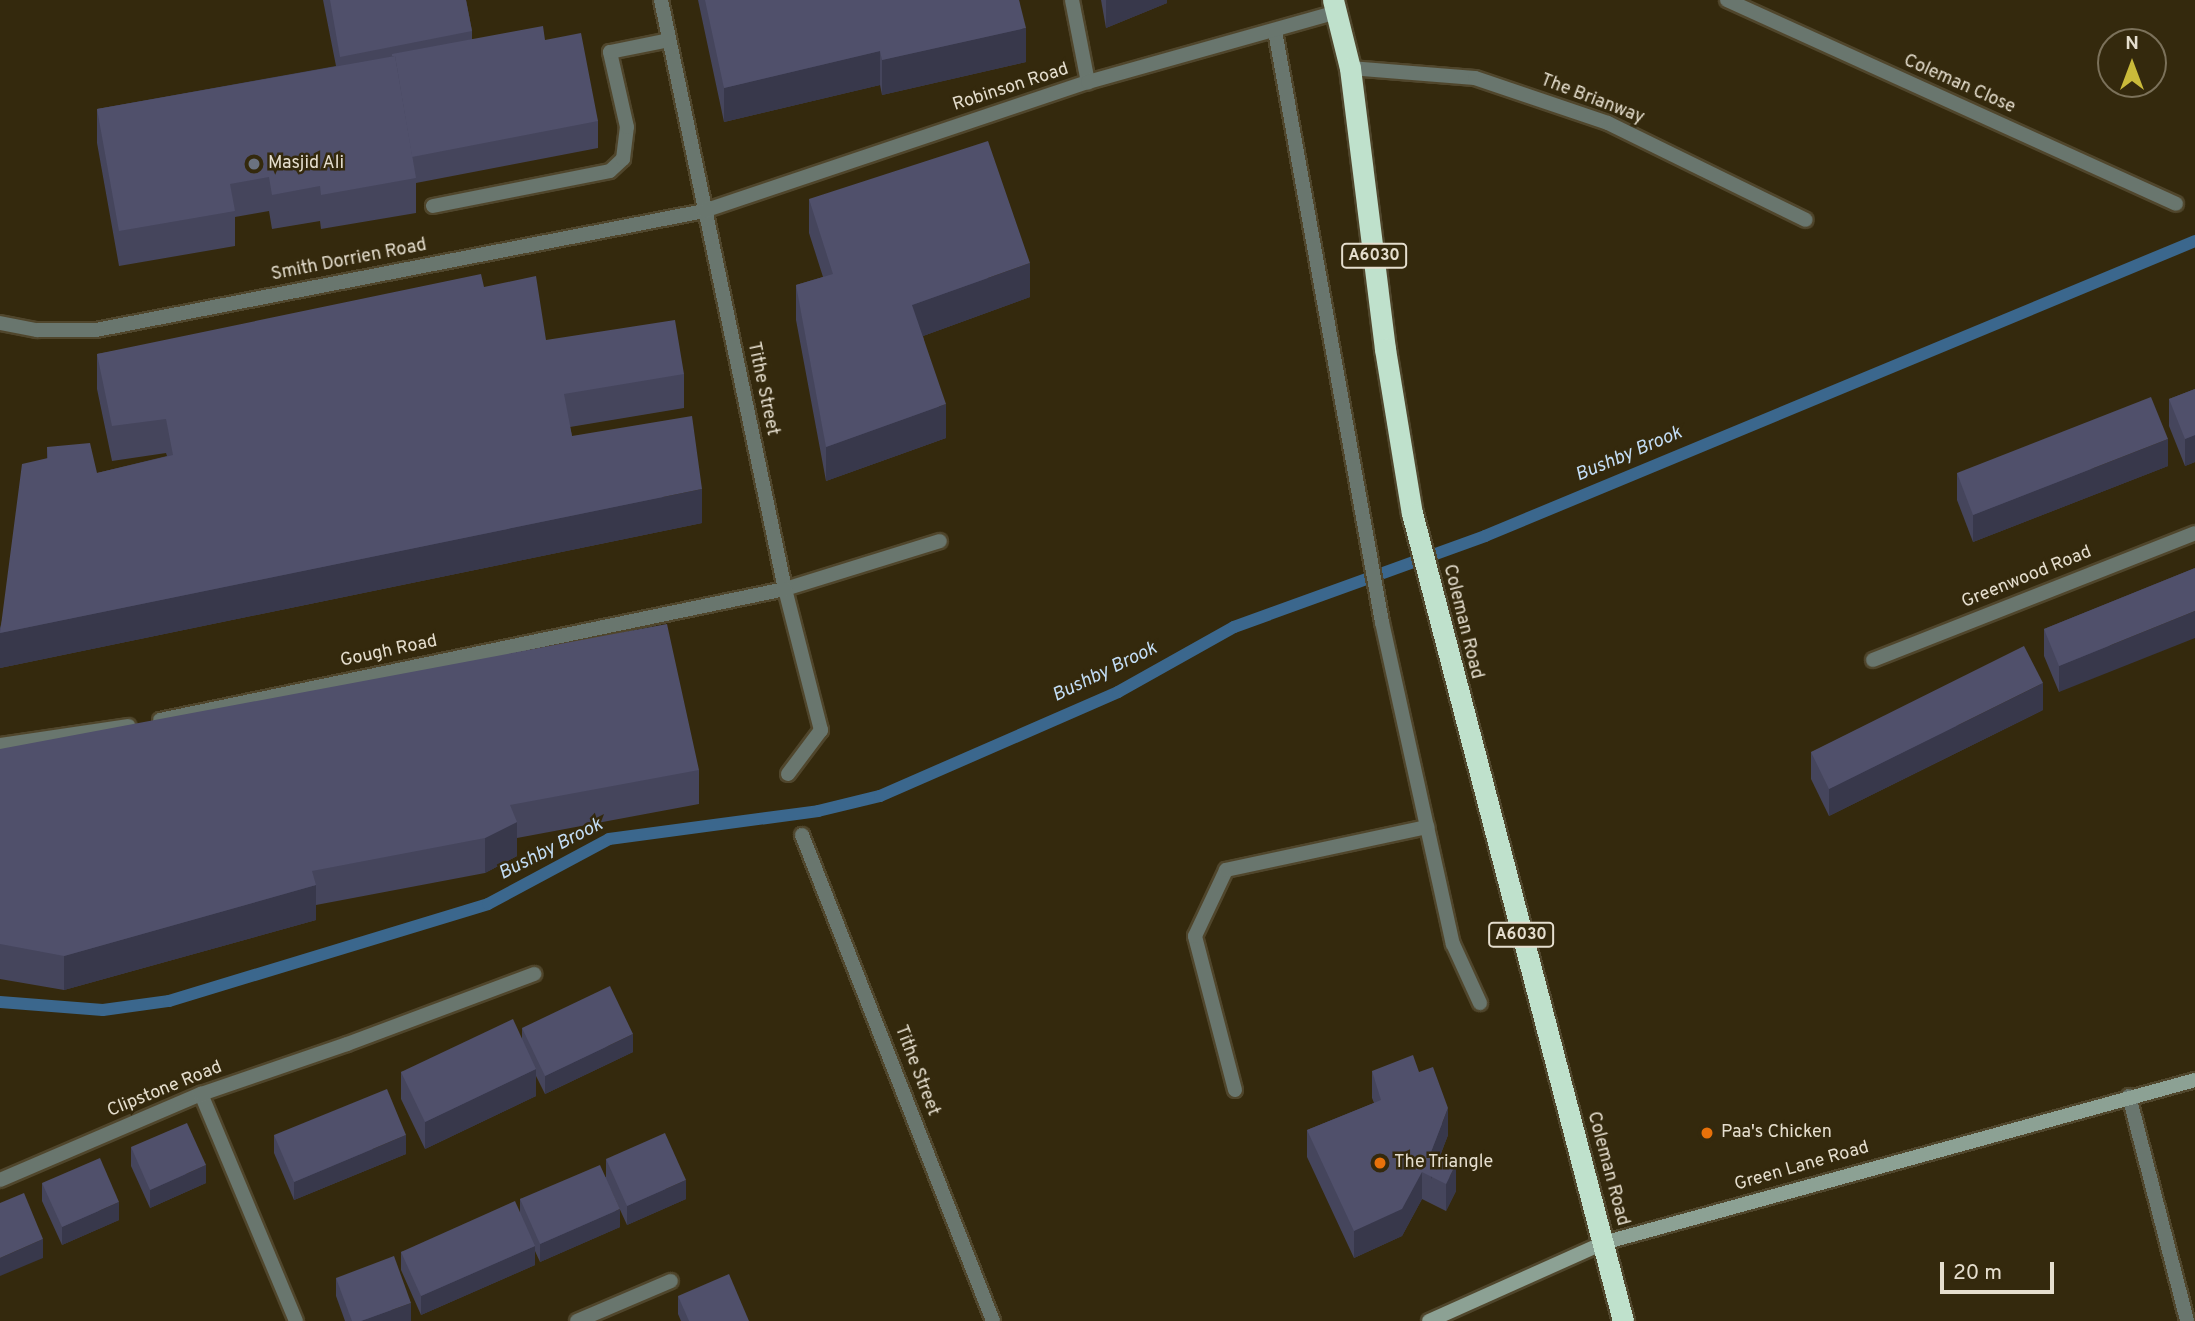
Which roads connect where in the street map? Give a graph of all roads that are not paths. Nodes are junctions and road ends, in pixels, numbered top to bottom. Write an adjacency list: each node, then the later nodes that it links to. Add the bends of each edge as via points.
1 (661, 0): 6 (street, Tithe Street)
2 (1072, 0): 8 (street)
3 (1727, 0): 9 (street, Coleman Close)
4 (1334, 7): 5 (street, Robinson Road); 7 (highway, Coleman Road / A6030)
5 (1275, 31): 8 (street, Robinson Road); 20 (street, via 1361,519)
6 (669, 40): 10 (street, via 610,52 627,127 623,159 610,171); 11 (street, Tithe Street)
7 (1350, 68): 12 (street, The Brianway, via 1475,78 1608,123); 29 (highway, Coleman Road / A6030, via 1412,513)
8 (1088, 82): 11 (street, Robinson Road)
9 (2176, 204)
10 (433, 206)
11 (704, 211): 13 (street, Smith Dorrien Road, via 96,330 37,330); 16 (street, Tithe Street)
12 (1806, 220)
13 (0, 323)
14 (2195, 533): 17 (street, Greenwood Road)
15 (940, 541): 16 (street, Gough Road)
16 (785, 589): 18 (street, Gough Road, via 136,725); 19 (street, Tithe Street, via 821,730)
17 (1873, 660)
18 (0, 745)
19 (788, 774)
20 (1427, 827): 23 (street, via 1453,944); 25 (street, via 1226,870 1195,936)
21 (802, 835): 33 (street, Tithe Street)
22 (534, 974): 26 (street, Clipstone Road)
23 (1480, 1003)
24 (2195, 1080): 27 (street, Green Lane Road)
25 (1236, 1090)
26 (201, 1094): 28 (street, Clipstone Road); 31 (street)
27 (2129, 1096): 29 (street, Green Lane Road); 37 (street)
28 (0, 1180)
29 (1603, 1243): 34 (street, Green Lane Road); 35 (highway, Coleman Road / A6030); 36 (highway, Coleman Road / A6030)
30 (671, 1281): 32 (street)
31 (296, 1321)
32 (578, 1321)
33 (993, 1321)
34 (1429, 1321)
35 (1623, 1321)
36 (1637, 1321)
37 (2187, 1321)

